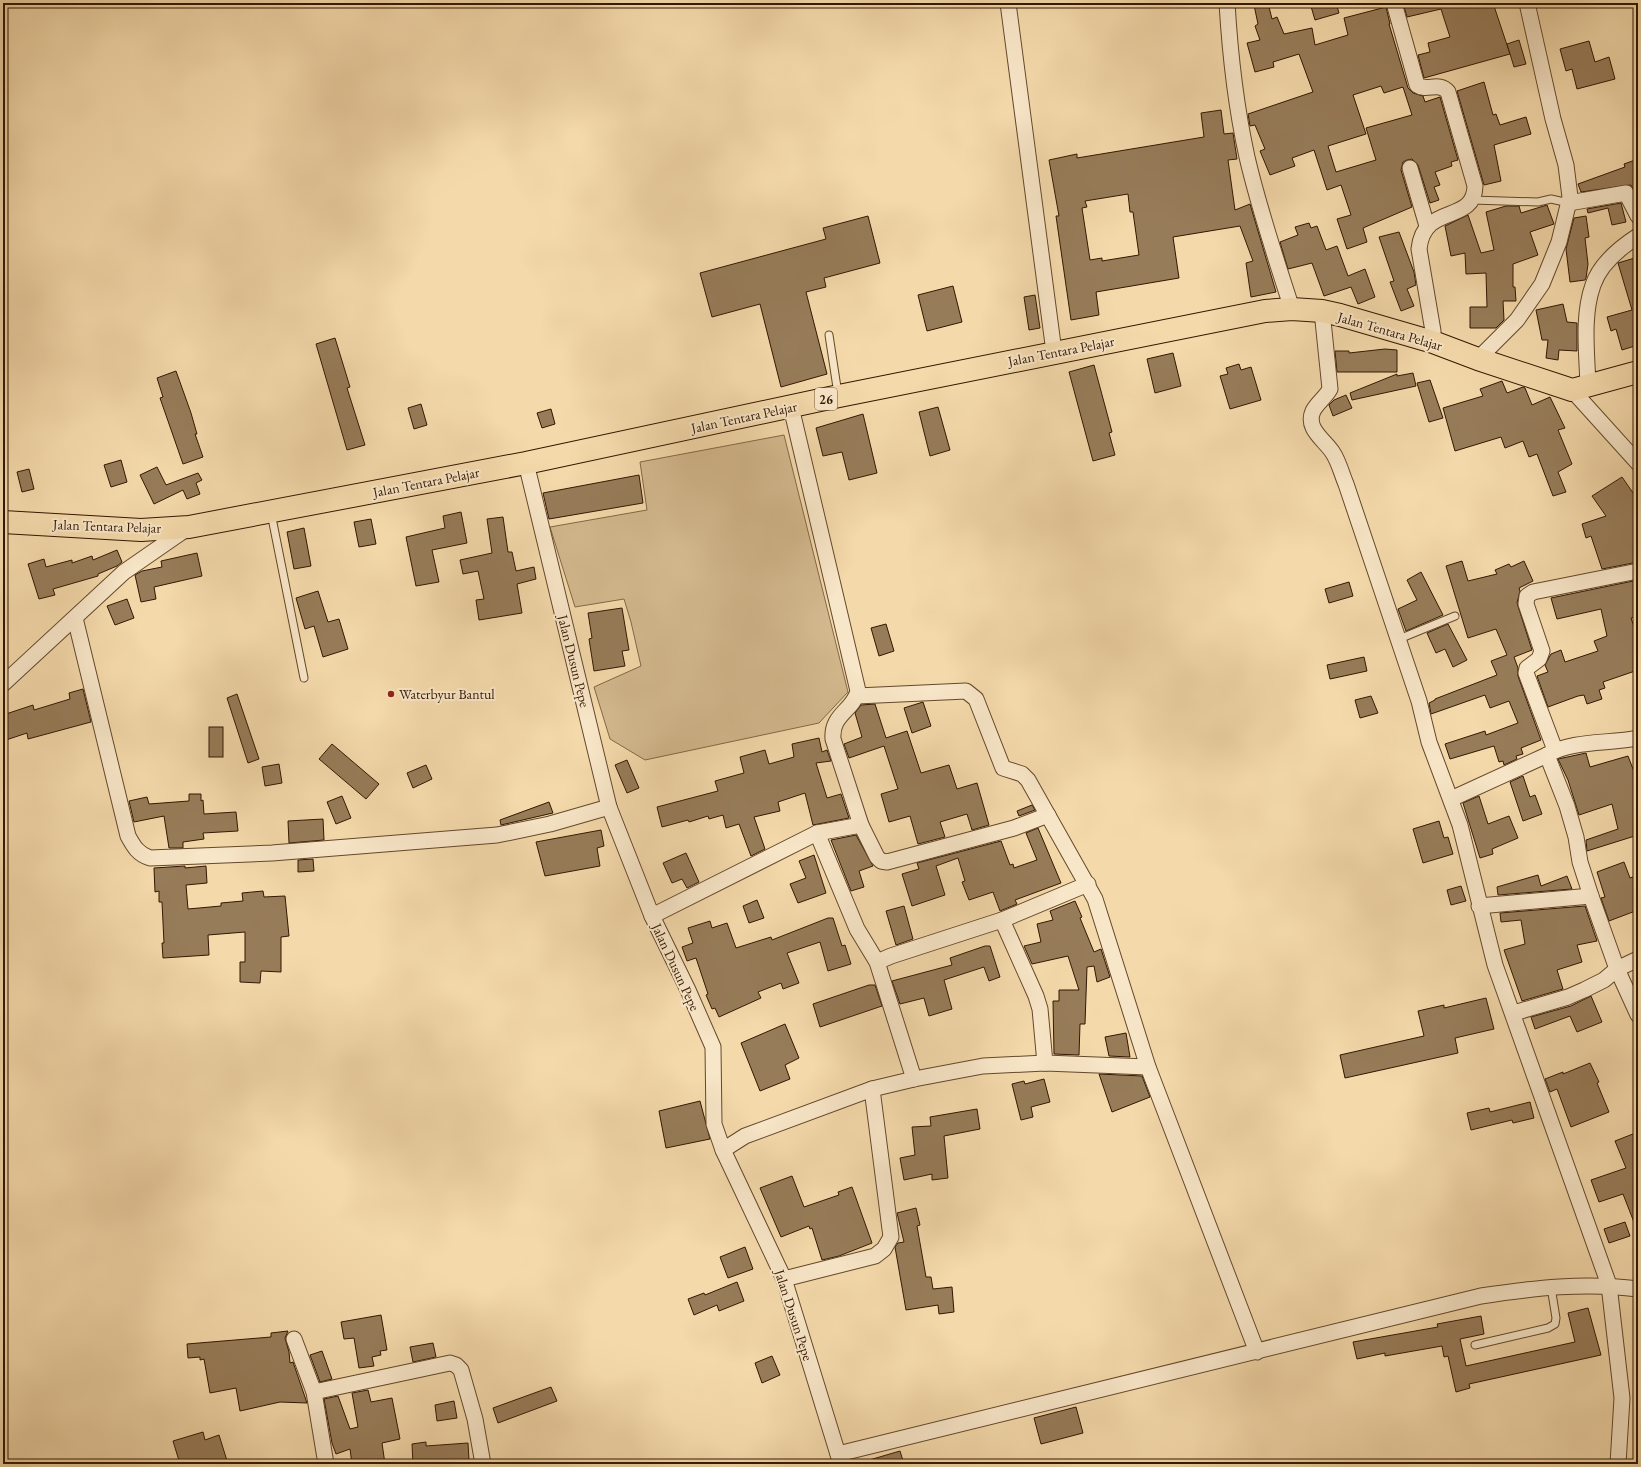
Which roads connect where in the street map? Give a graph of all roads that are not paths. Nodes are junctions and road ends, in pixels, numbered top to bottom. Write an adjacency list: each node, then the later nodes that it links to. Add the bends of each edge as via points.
1 (1008, 3): 15 (street)
2 (1227, 3): 11 (street, via 1229,35 1247,157)
3 (1394, 3): 6 (street, via 1417,85 1425,88 1438,86 1448,92 1475,186)
4 (1527, 3): 7 (street, via 1566,165)
5 (1410, 168): 9 (street)
6 (1472, 200): 7 (lane, via 1538,202 1551,199); 9 (street, via 1467,206 1434,220)
7 (1569, 203): 8 (street, via 1626,193); 16 (street, via 1559,242 1542,284 1517,320)
8 (1638, 216)
9 (1427, 226): 14 (street, via 1419,249)
10 (1638, 236): 18 (street, via 1616,253 1600,271 1593,284 1588,304)
11 (1292, 309): 12 (main road, Jalan Tentara Pelajar / 26); 15 (main road, Jalan Tentara Pelajar / 26, via 1265,311)
12 (1322, 311): 14 (main road, Jalan Tentara Pelajar / 26); 29 (street, via 1330,389 1313,410 1311,419 1321,441 1333,453 1346,484)
13 (829, 335): 19 (lane)
14 (1433, 342): 16 (main road, Jalan Tentara Pelajar / 26)
15 (1054, 352): 19 (main road, Jalan Tentara Pelajar / 26)
16 (1478, 359): 18 (main road, Jalan Tentara Pelajar / 26)
17 (1638, 372): 18 (main road)
18 (1580, 388): 22 (street)
19 (839, 396): 20 (main road, Jalan Tentara Pelajar / 26)
20 (791, 406): 21 (main road, Jalan Tentara Pelajar / 26); 32 (street, via 858,691)
21 (526, 463): 23 (main road, Jalan Tentara Pelajar / 26); 36 (street, Jalan Dusun Pepe)
22 (1638, 463)
23 (271, 511): 25 (main road, Jalan Tentara Pelajar / 26); 30 (lane)
24 (3, 522): 25 (main road, Jalan Tentara Pelajar / 26, via 141,530)
25 (189, 527): 28 (street, via 124,572)
26 (1638, 571): 34 (street, via 1533,592 1527,596 1526,604 1542,651 1539,659 1527,668 1526,673)
27 (1455, 616): 29 (lane)
28 (75, 618): 31 (street); 36 (street, via 128,836 138,853 144,856 150,858 272,853 497,835 550,824)
29 (1399, 639): 35 (street, via 1429,742)
30 (304, 678)
31 (3, 684)
32 (857, 696): 37 (street, via 966,691 976,699 1003,768 1022,774 1028,780); 38 (street, via 837,719 832,731)
33 (1638, 738): 34 (street)
34 (1551, 753): 35 (street); 41 (street)
35 (1451, 799): 42 (street, via 1460,825)
36 (609, 807): 43 (street, Jalan Dusun Pepe)
37 (1048, 816): 38 (street, via 1014,828 887,862 877,857); 40 (street)
38 (861, 825): 39 (street)
39 (817, 834): 43 (street); 46 (street, via 857,929)
40 (1088, 884): 44 (street); 51 (street)
41 (1591, 896): 42 (street); 47 (street)
42 (1479, 906): 48 (street, via 1495,965)
43 (652, 916): 54 (street, Jalan Dusun Pepe, via 713,1047 714,1124)
44 (1002, 920): 46 (street); 50 (street, via 1040,1009)
45 (1638, 959): 47 (street)
46 (877, 962): 52 (street)
47 (1617, 969): 48 (street, via 1604,980 1578,993); 49 (street)
48 (1514, 1013): 56 (street)
49 (1638, 1015)
50 (1045, 1063): 51 (street); 52 (street, via 983,1066)
51 (1148, 1066): 61 (street)
52 (914, 1079): 53 (street)
53 (872, 1089): 54 (street, via 745,1136); 55 (street, via 891,1237 884,1249 875,1256)
54 (723, 1150): 55 (street, Jalan Dusun Pepe)
55 (784, 1278): 63 (street, Jalan Dusun Pepe)
56 (1609, 1285): 57 (street); 58 (street); 66 (street, via 1622,1398)
57 (1550, 1287): 60 (lane, via 1556,1318 1554,1324 1548,1328); 61 (street, via 1481,1296)
58 (1638, 1289)
59 (294, 1339): 62 (street)
60 (1475, 1345)
61 (1257, 1352): 63 (street)
62 (314, 1392): 64 (street); 65 (street, via 450,1363 456,1365 462,1370 475,1419)
63 (839, 1459)
64 (326, 1464)
65 (483, 1464)
66 (1618, 1464)

